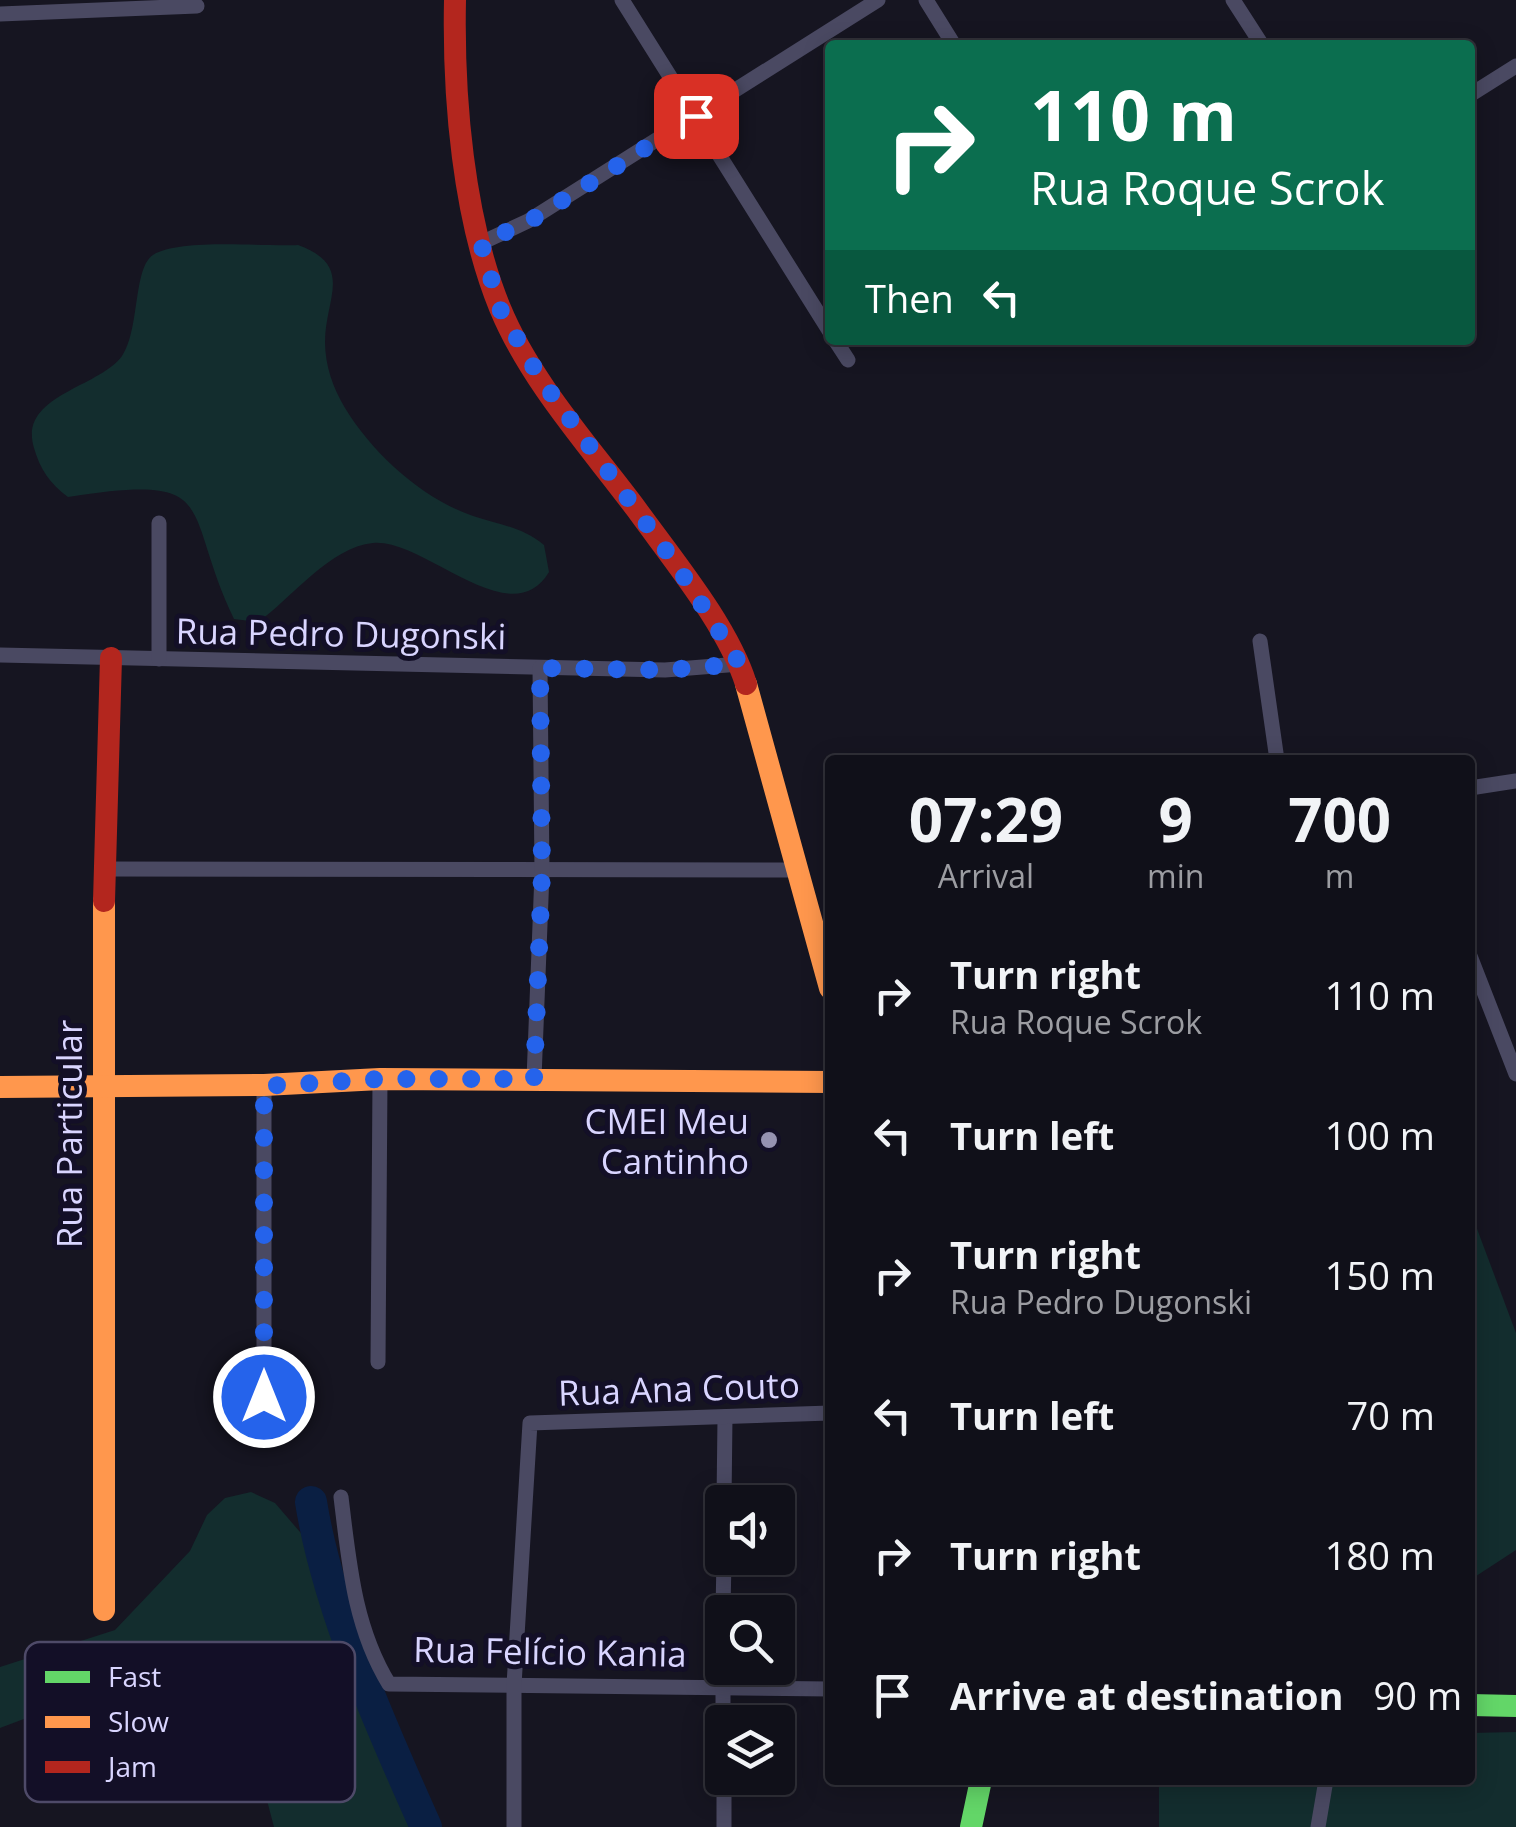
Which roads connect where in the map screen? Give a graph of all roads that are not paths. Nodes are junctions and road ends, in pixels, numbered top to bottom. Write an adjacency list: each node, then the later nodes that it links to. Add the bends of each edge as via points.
1 (456, 0): 13 (street, via 458,125)
2 (622, 0): 12 (street)
3 (878, 0): 12 (street)
4 (926, 0): 8 (street)
5 (1233, 0): 9 (street)
6 (197, 6): 7 (street)
7 (0, 14)
8 (951, 40)
9 (1259, 40)
10 (1516, 66): 11 (street)
11 (1475, 92)
12 (696, 116): 13 (street, via 528,222); 14 (street)
13 (481, 243): 22 (street, via 500,309 540,378)
14 (825, 324)
15 (838, 345): 16 (street)
16 (848, 360)
17 (159, 524): 21 (street)
18 (1260, 640): 24 (street)
19 (0, 656): 20 (street, Rua Pedro Dugonski)
20 (111, 658): 21 (street, Rua Pedro Dugonski); 27 (street, Rua Particular)
21 (159, 659): 23 (street, Rua Pedro Dugonski)
22 (740, 664): 23 (street, Rua Pedro Dugonski); 28 (street)
23 (540, 668): 29 (street)
24 (1275, 755)
25 (1516, 781): 26 (street)
26 (1475, 787)
27 (104, 869): 29 (street); 39 (street, Rua Particular)
28 (798, 870): 29 (street); 30 (street)
29 (542, 873): 35 (street)
30 (820, 912): 31 (street)
31 (825, 950)
32 (1475, 969): 33 (street)
33 (1516, 1074)
34 (380, 1079): 35 (street); 37 (street); 40 (street)
35 (534, 1079): 36 (street)
36 (825, 1082)
37 (264, 1086): 39 (street); 41 (street)
38 (0, 1087): 39 (street)
39 (102, 1087): 46 (street, Rua Particular)
40 (378, 1362)
41 (264, 1397)
42 (825, 1413): 43 (street, Rua Ana Couto)
43 (725, 1416): 44 (street); 47 (street, Rua Ana Couto, via 530,1423)
44 (724, 1485)
45 (341, 1497): 47 (street, Rua Felício Kania, via 355,1602 388,1684)
46 (104, 1610)
47 (514, 1685): 48 (street, Rua Felício Kania); 56 (street)
48 (723, 1688): 49 (street, Rua Felício Kania); 51 (street)
49 (825, 1689)
50 (1475, 1704): 52 (street)
51 (723, 1705)
52 (1516, 1706)
53 (980, 1785): 58 (street)
54 (1325, 1785): 59 (street)
55 (724, 1795): 57 (street)
56 (514, 1827)
57 (724, 1827)
58 (971, 1827)
59 (1318, 1827)

